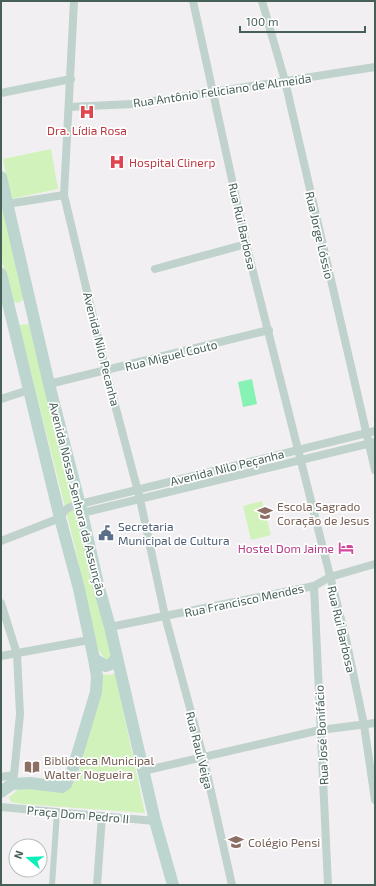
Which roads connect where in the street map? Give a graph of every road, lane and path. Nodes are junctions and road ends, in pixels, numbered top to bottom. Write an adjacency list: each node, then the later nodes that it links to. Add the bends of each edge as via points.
1 (74, 1): 5 (street, Avenida Nilo Pecanha)
2 (193, 1): 7 (street, Rua Rui Barbosa)
3 (262, 1): 6 (street, Rua Jorge Lóssio)
4 (375, 67): 6 (street, Rua Antônio Feliciano de Almeida)
5 (71, 79): 8 (street); 9 (street, Avenida Nilo Pecanha)
6 (285, 81): 7 (street, Rua Antônio Feliciano de Almeida); 24 (street, Rua Jorge Lóssio)
7 (214, 92): 9 (street, Rua Antônio Feliciano de Almeida, via 132,104); 13 (street, Rua Rui Barbosa)
8 (1, 93)
9 (69, 107): 11 (street, Avenida Nilo Pecanha)
10 (1, 177): 12 (main road, Avenida Nossa Senhora da Assunção)
11 (64, 195): 12 (street); 19 (street, Avenida Nilo Pecanha)
12 (7, 204): 16 (main road, Avenida Nossa Senhora da Assunção)
13 (246, 244): 14 (street); 18 (street, Rua Rui Barbosa)
14 (154, 269)
15 (1, 274): 17 (main road, Avenida Nossa Senhora da Assunção)
16 (31, 309): 17 (main road, via 22,314); 20 (main road, Avenida Nossa Senhora da Assunção)
17 (11, 315): 21 (main road, Avenida Nossa Senhora da Assunção)
18 (269, 330): 19 (street, Rua Miguel Couto); 26 (street, Rua Rui Barbosa)
19 (106, 371): 20 (street, Rua Miguel Couto); 29 (street, Avenida Nilo Pecanha)
20 (49, 384): 31 (main road, Avenida Nossa Senhora da Assunção)
21 (29, 390): 22 (street); 32 (main road, Avenida Nossa Senhora da Assunção)
22 (1, 399)
23 (375, 431): 24 (street, Avenida Nilo Peçanha)
24 (366, 433): 25 (street, Rua Jorge Lóssio); 26 (street, Avenida Nilo Peçanha)
25 (372, 442): 27 (street, Avenida Nilo Peçanha); 28 (street, Rua Jorge Lóssio)
26 (298, 450): 27 (street, Rua Rui Barbosa); 29 (street, Avenida Nilo Peçanha)
27 (300, 459): 30 (street, Avenida Nilo Peçanha); 35 (street, Rua Rui Barbosa)
28 (375, 470)
29 (137, 489): 30 (street, Avenida Nilo Pecanha); 31 (street, Avenida Nilo Peçanha)
30 (140, 499): 31 (street, Avenida Nilo Peçanha); 40 (street, Avenida Nilo Pecanha)
31 (81, 508): 32 (street, via 70,507 63,511); 36 (main road, Avenida Nossa Senhora da Assunção)
32 (60, 518): 33 (street); 38 (main road, Avenida Nossa Senhora da Assunção)
33 (1, 540)
34 (375, 564): 35 (street, Rua Francisco Mendes)
35 (330, 577): 37 (street, Rua Francisco Mendes); 48 (street, Rua Rui Barbosa)
36 (98, 584): 38 (main road, via 88,580); 41 (main road, Avenida Nossa Senhora da Assunção)
37 (314, 586): 40 (street, Rua Francisco Mendes); 49 (street, Rua José Bonifácio)
38 (79, 589): 42 (main road, Avenida Nossa Senhora da Assunção)
39 (1, 603): 43 (street)
40 (165, 616): 41 (street, Rua Francisco Mendes); 50 (street, Rua Raul Veiga)
41 (110, 627): 45 (main road, Avenida Nossa Senhora da Assunção)
42 (90, 640): 43 (street); 46 (main road, Avenida Nossa Senhora da Assunção)
43 (17, 654): 44 (street); 52 (street, via 20,714)
44 (1, 656)
45 (116, 658): 46 (main road, via 106,666); 51 (main road, Avenida Nossa Senhora da Assunção)
46 (94, 659): 54 (main road, Avenida Nossa Senhora da Assunção, via 96,692 66,784 62,787)
47 (375, 723): 48 (street)
48 (364, 725): 49 (street); 56 (street, Rua Rui Barbosa)
49 (320, 730): 50 (street); 65 (street, Rua José Bonifácio)
50 (203, 756): 51 (street); 64 (street, Rua Raul Veiga)
51 (143, 771): 60 (main road, Avenida Nossa Senhora da Assunção)
52 (14, 775): 53 (street); 54 (street)
53 (1, 777)
54 (30, 783): 55 (main road, Avenida Nossa Senhora da Assunção, via 12,784)
55 (1, 792)
56 (375, 800)
57 (1, 807): 58 (street, Praça Dom Pedro II)
58 (57, 812): 59 (street, Praça Dom Pedro II); 61 (street)
59 (102, 816): 60 (street, Praça Dom Pedro II); 62 (street)
60 (155, 821): 63 (main road, Avenida Nossa Senhora da Assunção)
61 (52, 885)
62 (97, 885)
63 (173, 885)
64 (232, 885)
65 (328, 885)

